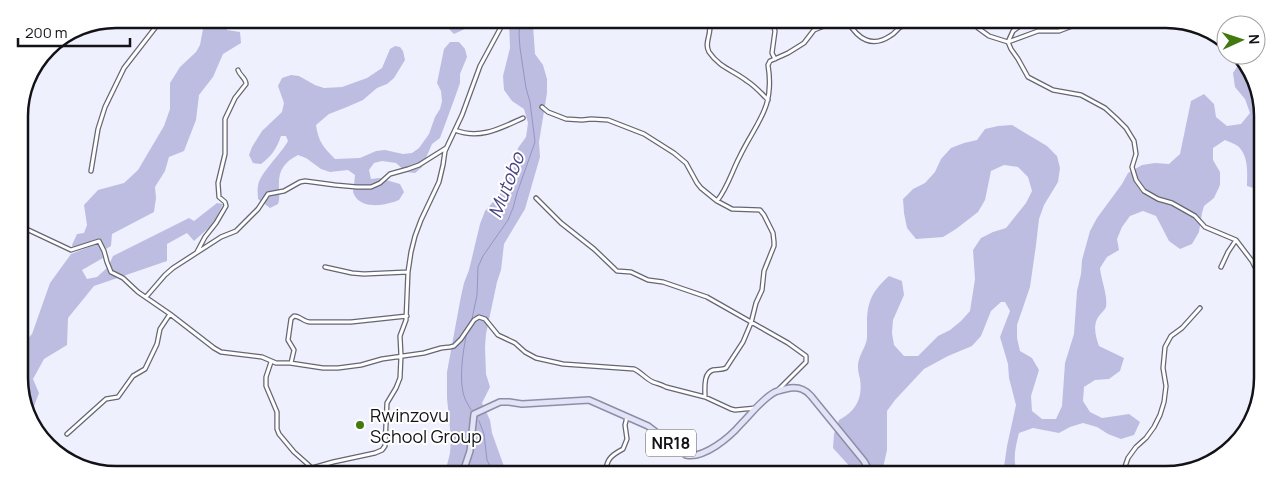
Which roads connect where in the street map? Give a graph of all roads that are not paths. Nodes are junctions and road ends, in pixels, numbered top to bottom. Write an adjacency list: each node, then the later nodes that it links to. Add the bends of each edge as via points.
1 (155, 28): 19 (street, via 124,68 104,107)
2 (710, 28): 14 (street, via 707,46 710,53)
3 (774, 28): 12 (street, via 772,53)
4 (819, 28): 12 (street, via 804,43)
5 (852, 28): 6 (street, via 864,40 877,42)
6 (899, 28)
7 (978, 28): 11 (street, via 989,36)
8 (1016, 28): 11 (street)
9 (1067, 28): 11 (street, via 1038,31)
10 (500, 29): 17 (street, via 480,66)
11 (1008, 42): 23 (street, via 1028,78 1053,90 1080,95 1105,108 1126,128 1134,141 1136,154 1132,166 1144,192)
12 (775, 59): 14 (street, via 768,65)
13 (238, 70): 24 (street, via 246,84 234,98 225,119 225,154 218,184 219,197 226,206)
14 (768, 100): 21 (street)
15 (542, 107): 21 (street, via 566,118 608,120 644,134 686,163 701,188)
16 (523, 118): 17 (street, via 490,132 466,134)
17 (456, 130): 18 (street)
18 (446, 148): 24 (street, via 408,170 390,174 371,187 305,181 268,194 236,231); 28 (street, via 439,182 415,236)
19 (91, 171)
20 (536, 198): 33 (street, via 617,271 631,272 648,280 682,288)
21 (717, 201): 33 (street, via 732,209 760,210 774,237)
22 (28, 230): 29 (street, via 71,250 99,241 111,272)
23 (1236, 240): 25 (street); 27 (street)
24 (197, 252): 29 (street, via 173,268)
25 (1254, 265)
26 (325, 267): 28 (street, via 364,274)
27 (1221, 267)
28 (408, 272): 32 (street)
29 (146, 297): 31 (street)
30 (1200, 308): 47 (street, via 1171,336 1165,347 1166,386 1160,415)
31 (170, 314): 35 (street, via 219,351 262,357); 41 (street, via 160,329 145,369 133,376 118,397 106,399)
32 (407, 316): 34 (street, via 400,336); 36 (street, via 351,322 310,322 294,316 290,319 288,336 294,350)
33 (751, 323): 37 (street, via 806,356 806,362); 38 (street, via 726,368 708,374)
34 (401, 356): 36 (street, via 338,368); 38 (street, via 454,346 479,316 498,336 536,358 563,364 634,369 654,383); 43 (street, via 398,383 386,407 385,446 375,454)
35 (271, 362): 36 (street); 42 (street, via 265,382 277,412 279,434)
36 (291, 363)
37 (775, 393): 39 (main road, NR18); 46 (main road, NR18, via 795,388 807,391)
38 (705, 397): 39 (street, via 735,410)
39 (756, 408): 40 (main road, NR18, via 715,446 692,456 686,455 648,426)
40 (627, 417): 44 (main road, NR18, via 586,400 494,404 474,414); 45 (street, via 627,439 623,449 614,453)
41 (67, 434)
42 (310, 466)
43 (321, 466)
44 (465, 466)
45 (606, 466)
46 (867, 466)
47 (1125, 466)

